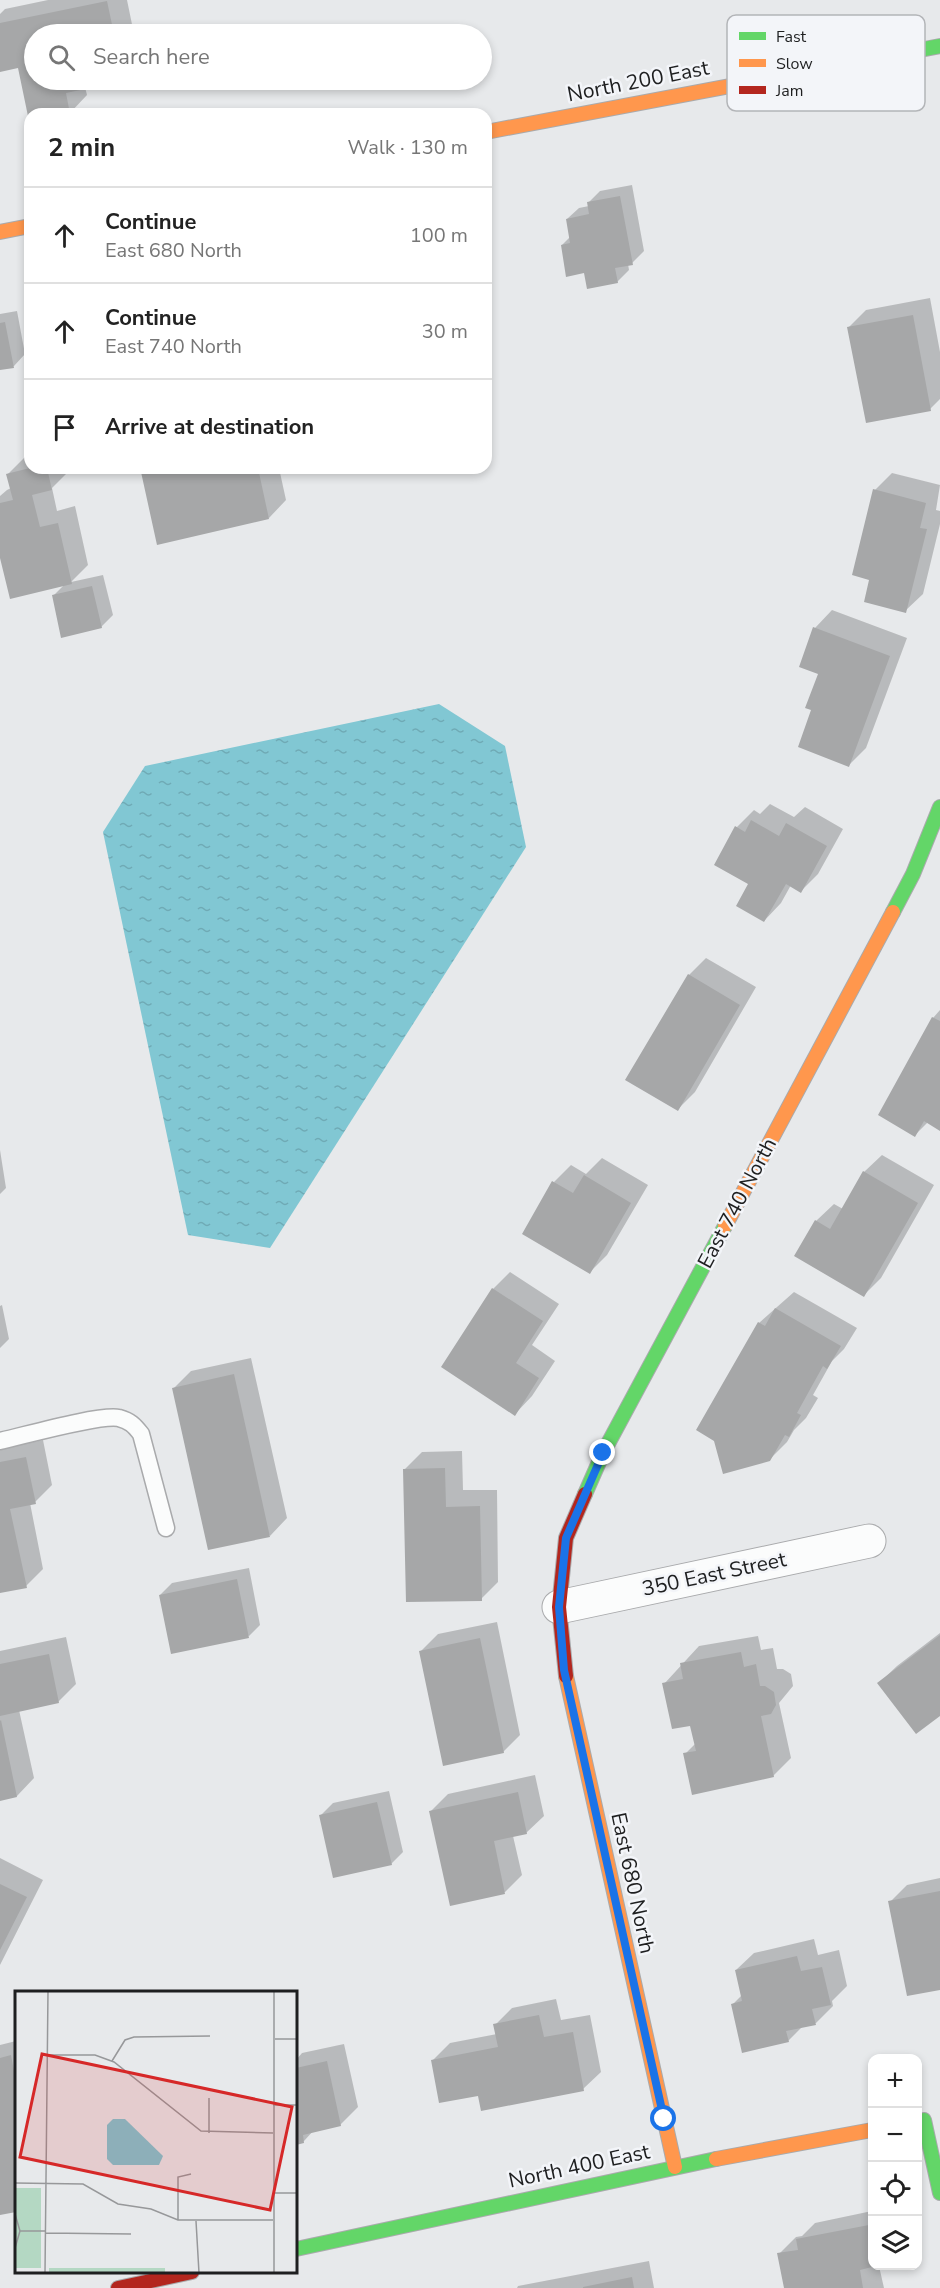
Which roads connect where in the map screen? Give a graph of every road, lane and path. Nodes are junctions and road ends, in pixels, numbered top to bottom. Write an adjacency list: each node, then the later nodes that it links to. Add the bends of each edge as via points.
1 (940, 48): 2 (street, North 200 East)
2 (925, 51)
3 (727, 87): 4 (street, North 200 East)
4 (492, 131)
5 (24, 227): 6 (street)
6 (0, 232)
7 (940, 807): 11 (street, East 740 North, via 914,874 603,1453 566,1538)
8 (0, 1441): 9 (lane, via 116,1417 131,1422 141,1434)
9 (166, 1528)
10 (869, 1541): 11 (street, 350 East Street)
11 (559, 1607): 16 (street, East 680 North, via 564,1670)
12 (940, 2116): 13 (street)
13 (922, 2121)
14 (922, 2125): 17 (street)
15 (868, 2131): 16 (street, North 400 East)
16 (675, 2167): 18 (street, North 400 East)
17 (940, 2193)
18 (297, 2249)
19 (186, 2273): 20 (street)
20 (151, 2284): 21 (street)
21 (118, 2288)

